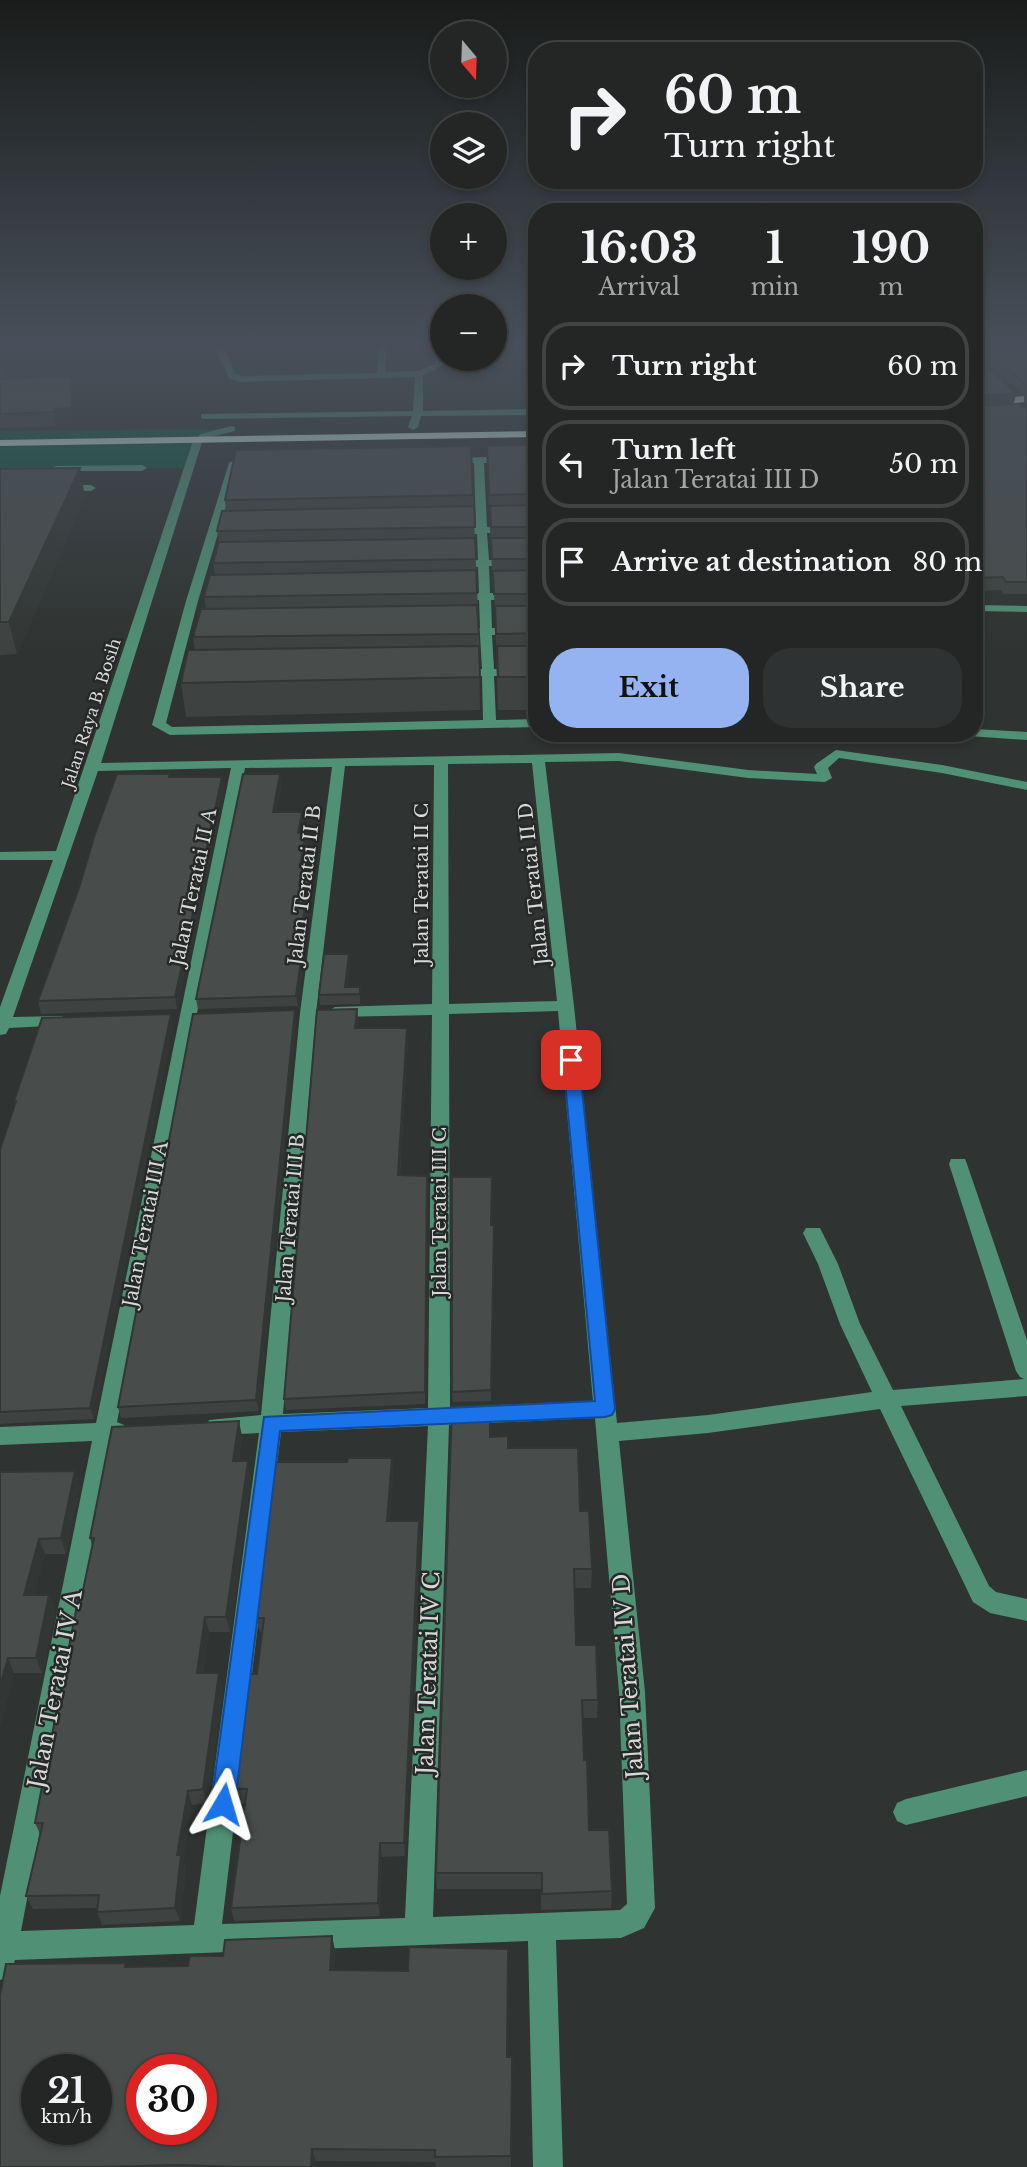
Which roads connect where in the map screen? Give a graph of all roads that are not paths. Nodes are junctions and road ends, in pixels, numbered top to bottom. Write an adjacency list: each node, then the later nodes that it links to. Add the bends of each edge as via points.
1 (196, 448): 47 (street, Jalan Raya B. Bosih)
2 (241, 448): 6 (street)
3 (528, 459): 5 (street)
4 (439, 461): 5 (street)
5 (480, 461): 13 (street)
6 (234, 463): 7 (street); 15 (street)
7 (262, 463)
8 (142, 468): 9 (street)
9 (39, 469)
10 (52, 488): 11 (street)
11 (91, 488)
12 (528, 529): 13 (street)
13 (482, 530): 14 (street); 19 (street)
14 (442, 531)
15 (212, 536): 16 (street); 20 (street)
16 (225, 536)
17 (528, 562): 19 (street)
18 (444, 564): 19 (street)
19 (484, 564): 24 (street)
20 (203, 567): 21 (street); 25 (street)
21 (216, 567)
22 (528, 595): 24 (street)
23 (443, 597): 24 (street)
24 (485, 597): 29 (street)
25 (192, 601): 26 (street); 33 (street)
26 (206, 601)
27 (983, 608): 28 (street)
28 (1027, 609)
29 (487, 631): 30 (street); 31 (street); 35 (street)
30 (528, 631)
31 (445, 632)
32 (196, 635): 33 (street)
33 (182, 636): 37 (street)
34 (528, 671): 35 (street)
35 (488, 672): 36 (street); 40 (street)
36 (447, 673)
37 (171, 677): 38 (street); 40 (street, via 159,725 170,731)
38 (185, 677)
39 (528, 723): 40 (street)
40 (490, 724)
41 (983, 734): 42 (street)
42 (1027, 736)
43 (538, 758): 44 (street); 48 (street, via 619,757 721,771 825,778 821,767 836,754); 51 (street, Jalan Teratai II D)
44 (441, 760): 45 (street); 52 (street, Jalan Teratai II C)
45 (339, 762): 46 (street); 53 (street, Jalan Teratai II B)
46 (239, 764): 47 (street); 54 (street, Jalan Teratai II A)
47 (93, 766): 49 (street, Jalan Raya B. Bosih)
48 (1027, 786)
49 (62, 855): 50 (street); 56 (street, Jalan Raya B. Bosih)
50 (0, 856)
51 (566, 1006): 52 (street); 63 (street, Jalan Teratai II D)
52 (440, 1009): 53 (street); 62 (street, Jalan Teratai III C)
53 (301, 1013): 64 (street, Jalan Teratai III B)
54 (186, 1017): 67 (street, Jalan Teratai III A)
55 (80, 1020): 56 (street)
56 (1, 1026)
57 (958, 1164): 59 (street)
58 (813, 1233): 61 (street)
59 (1027, 1371)
60 (1027, 1387): 61 (street)
61 (886, 1399): 63 (street, via 708,1424); 69 (street, via 981,1594 990,1602)
62 (439, 1415): 63 (street); 64 (street); 73 (street, Jalan Teratai IV C)
63 (606, 1421): 72 (street, Jalan Teratai IV D, via 632,1692 640,1908 634,1918 621,1924)
64 (271, 1423): 65 (street); 74 (street, Jalan Teratai III B)
65 (202, 1427)
66 (133, 1430): 67 (street)
67 (105, 1431): 68 (street); 75 (street, Jalan Teratai IV A)
68 (0, 1436)
69 (1027, 1610)
70 (1027, 1783): 71 (street)
71 (906, 1812)
72 (542, 1926): 73 (street); 76 (street)
73 (418, 1931): 74 (street)
74 (206, 1940): 75 (street)
75 (1, 1953)
76 (548, 2167)

